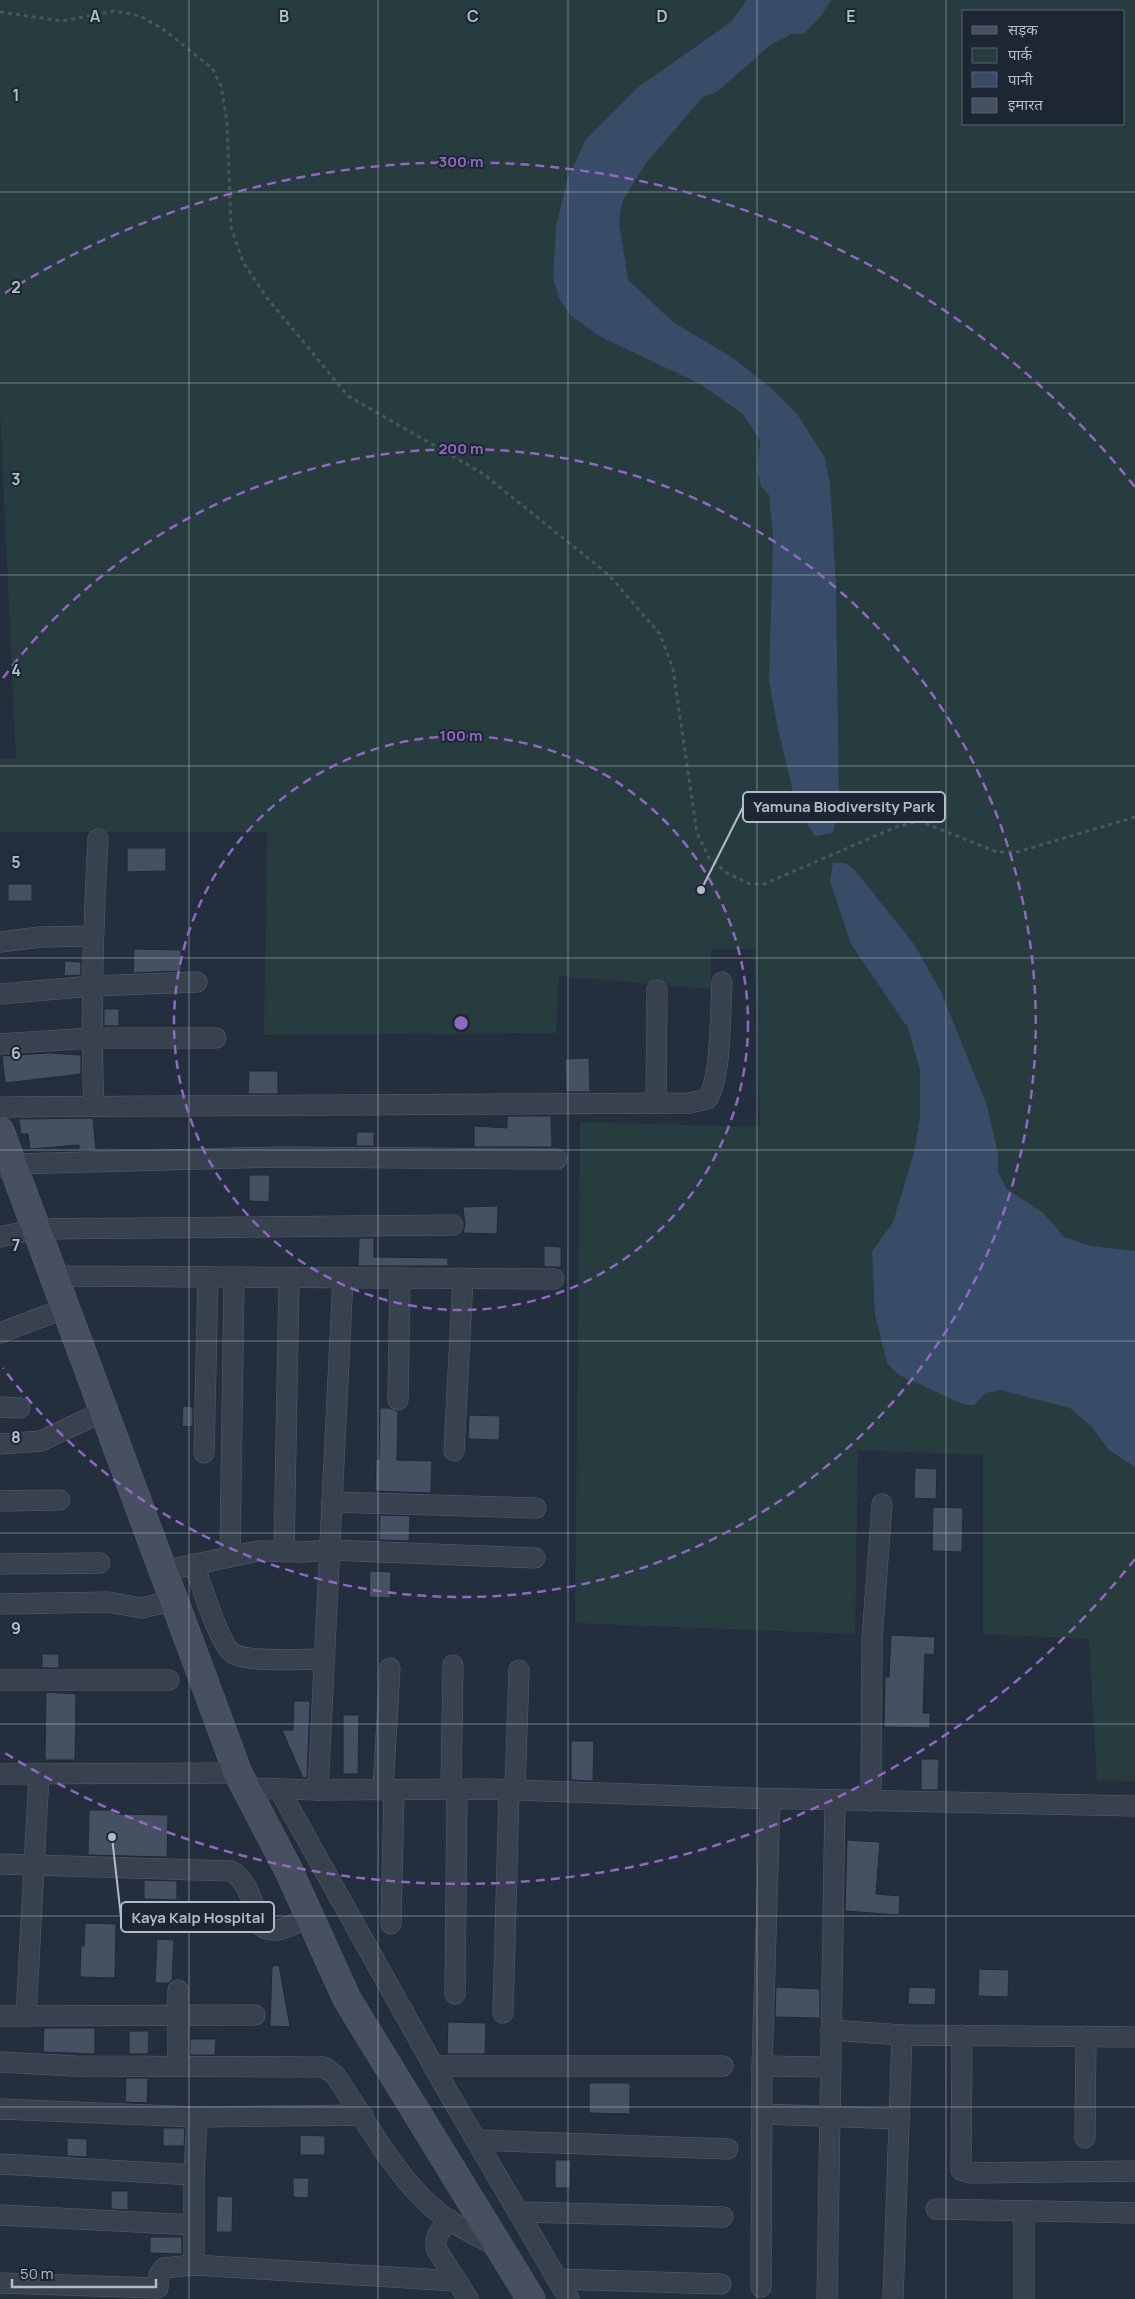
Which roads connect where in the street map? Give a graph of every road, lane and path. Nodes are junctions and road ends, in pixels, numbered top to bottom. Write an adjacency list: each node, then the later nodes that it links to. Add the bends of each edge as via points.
1 (0, 12): 2 (path, via 62,21 114,11 140,16 163,29 212,68 221,86 227,122 231,227 243,262 267,298 348,396 482,473 609,574 660,634 673,669 697,833 710,858 728,873 750,884 764,884 896,827 919,821 997,852 1017,852)
2 (1135, 817)
3 (98, 839): 4 (street)
4 (92, 936): 5 (street); 8 (street)
5 (0, 942)
6 (197, 982): 8 (street)
7 (722, 982): 14 (street, via 716,1076 712,1092 707,1099 690,1103)
8 (92, 986): 10 (street); 11 (street)
9 (657, 990): 14 (street)
10 (0, 994)
11 (91, 1038): 12 (street); 13 (street); 15 (street)
12 (216, 1038)
13 (0, 1044)
14 (656, 1103): 15 (street)
15 (94, 1106): 16 (street)
16 (0, 1107)
17 (0, 1130): 19 (street)
18 (557, 1158): 19 (street, via 278,1157)
19 (6, 1165): 21 (street)
20 (453, 1225): 21 (street)
21 (36, 1229): 22 (street); 23 (street)
22 (0, 1237)
23 (54, 1276): 24 (street); 31 (street)
24 (208, 1277): 25 (street); 39 (street)
25 (234, 1277): 26 (street); 47 (street)
26 (289, 1278): 27 (street); 46 (street)
27 (343, 1278): 28 (street); 42 (street)
28 (400, 1278): 29 (street); 33 (street)
29 (463, 1278): 30 (street); 38 (street)
30 (554, 1279)
31 (66, 1308): 32 (street); 36 (street)
32 (0, 1333)
33 (398, 1400)
34 (0, 1407): 35 (street)
35 (20, 1408)
36 (104, 1411): 37 (street, via 38,1441); 52 (street)
37 (0, 1444)
38 (454, 1450)
39 (204, 1453)
40 (60, 1500): 41 (street)
41 (0, 1501)
42 (332, 1502): 44 (street); 45 (street)
43 (882, 1504): 71 (street, via 872,1639)
44 (536, 1508)
45 (330, 1550): 46 (street); 48 (street); 55 (street)
46 (284, 1552): 47 (street, via 258,1551)
47 (230, 1557): 51 (street)
48 (535, 1558)
49 (0, 1564): 50 (street)
50 (100, 1564)
51 (194, 1564): 52 (street); 55 (street, via 230,1652 258,1659)
52 (163, 1571): 53 (street)
53 (174, 1601): 54 (street, via 141,1608 108,1602); 63 (street)
54 (0, 1604)
55 (325, 1659): 66 (street)
56 (453, 1665): 65 (street)
57 (390, 1668): 67 (street)
58 (519, 1670): 68 (street)
59 (0, 1680): 60 (street)
60 (169, 1680)
61 (0, 1774): 62 (street)
62 (39, 1774): 63 (street); 74 (street)
63 (242, 1781): 64 (street); 75 (street)
64 (279, 1789): 66 (street); 91 (street)
65 (454, 1789): 67 (street); 68 (street); 78 (street)
66 (318, 1790): 67 (street)
67 (389, 1790): 76 (street)
68 (512, 1791): 69 (street); 79 (street)
69 (770, 1798): 70 (street); 93 (street)
70 (834, 1800): 71 (street); 84 (street)
71 (871, 1801): 72 (street)
72 (1135, 1806)
73 (0, 1864): 74 (street)
74 (35, 1866): 75 (street, via 226,1870 237,1874 243,1881 260,1926 266,1930 277,1932); 83 (street)
75 (310, 1916): 115 (street, via 347,1999)
76 (391, 1924)
77 (178, 1990): 81 (street)
78 (455, 1994)
79 (503, 2013)
80 (255, 2014): 81 (street)
81 (178, 2015): 83 (street); 90 (street)
82 (0, 2016): 83 (street)
83 (26, 2016)
84 (831, 2030): 85 (street); 94 (street)
85 (902, 2034): 86 (street); 100 (street)
86 (962, 2034): 87 (street); 105 (street, via 961,2170 970,2173)
87 (1086, 2036): 88 (street); 101 (street)
88 (1135, 2037)
89 (0, 2062): 90 (street)
90 (178, 2066): 97 (street, via 320,2067 336,2075)
91 (433, 2066): 92 (street); 102 (street)
92 (723, 2066)
93 (762, 2066): 94 (street); 96 (street)
94 (831, 2067): 99 (street)
95 (0, 2109): 98 (street)
96 (762, 2114): 99 (street); 121 (street)
97 (349, 2115): 98 (street); 113 (street, via 404,2177)
98 (197, 2117): 106 (street)
99 (830, 2118): 100 (street); 126 (street)
100 (899, 2120): 127 (street)
101 (1085, 2138)
102 (476, 2140): 103 (street); 109 (street)
103 (728, 2149)
104 (0, 2164): 106 (street)
105 (1135, 2171)
106 (194, 2174): 114 (street)
107 (936, 2209): 108 (street)
108 (1024, 2211): 110 (street); 128 (street)
109 (518, 2212): 112 (street); 117 (street)
110 (1135, 2213)
111 (0, 2215): 114 (street)
112 (723, 2217)
113 (450, 2220): 115 (street); 118 (street, via 436,2235 435,2242)
114 (194, 2225): 116 (street)
115 (500, 2248): 124 (street)
116 (194, 2265): 118 (street); 122 (street, via 164,2268 159,2275)
117 (557, 2279): 120 (street); 125 (street)
118 (457, 2281): 123 (street)
119 (0, 2282): 122 (street)
120 (721, 2284)
121 (761, 2287)
122 (158, 2293)
123 (468, 2299)
124 (531, 2299)
125 (569, 2299)
126 (827, 2299)
127 (894, 2299)
128 (1024, 2299)

